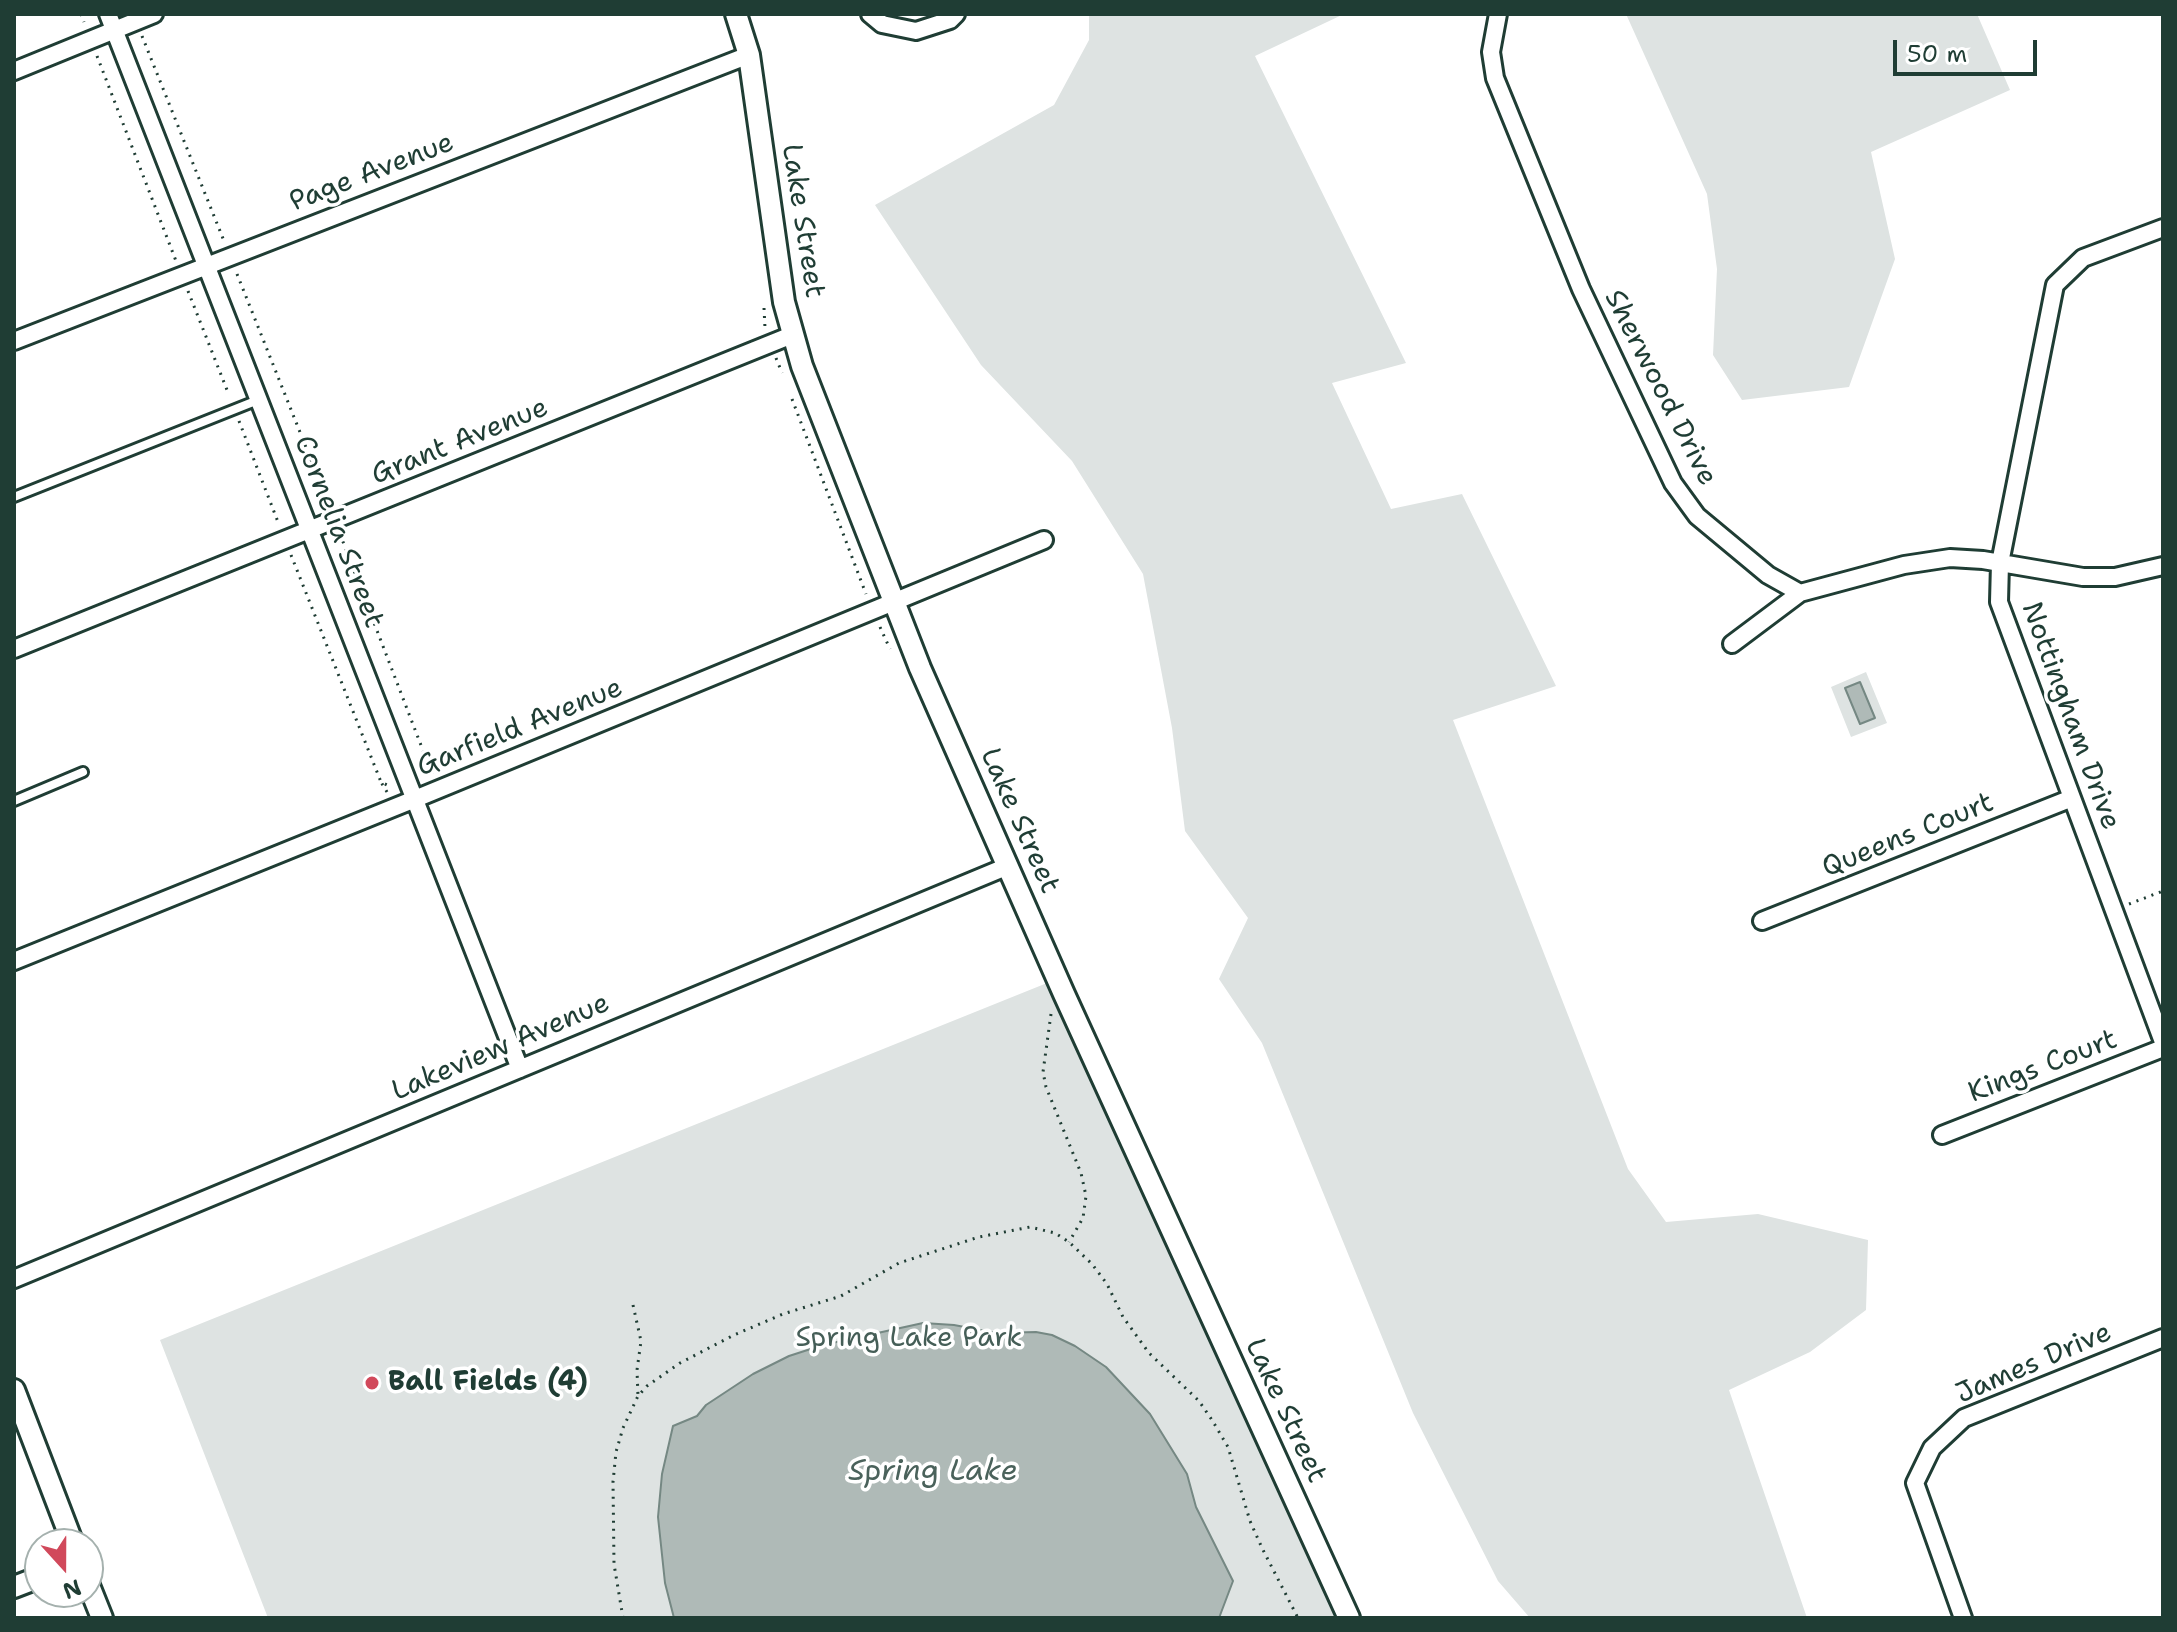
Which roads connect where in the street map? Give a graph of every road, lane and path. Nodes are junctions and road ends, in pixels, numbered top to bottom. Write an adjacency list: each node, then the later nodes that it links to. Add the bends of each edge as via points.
1 (154, 14): 6 (street)
2 (736, 14): 7 (street, Lake Street)
3 (870, 14): 4 (street, via 882,24 916,31)
4 (956, 14)
5 (1498, 14): 19 (street, Sherwood Drive, via 1491,52 1495,78 1581,289 1673,483 1697,516 1768,575)
6 (111, 22): 8 (street); 10 (street, Cornelia Street)
7 (749, 55): 10 (street, Page Avenue); 11 (street, Lake Street)
8 (14, 71)
9 (2163, 228): 17 (street, Nottingham Drive, via 2083,258 2055,285)
10 (205, 265): 12 (street, Page Avenue); 13 (street, Cornelia Street)
11 (792, 335): 15 (street, Grant Avenue); 20 (street, Lake Street)
12 (14, 341)
13 (258, 400): 14 (lane); 15 (street, Cornelia Street)
14 (14, 497)
15 (310, 530): 22 (street, Grant Avenue); 25 (street, Cornelia Street)
16 (1044, 540): 20 (street, Garfield Avenue)
17 (2000, 563): 18 (street, via 2083,577 2115,577); 19 (street, via 1950,558); 24 (street, Nottingham Drive, via 1999,602)
18 (2163, 566)
19 (1800, 593): 21 (street)
20 (894, 603): 25 (street, Garfield Avenue); 27 (street, Lake Street)
21 (1732, 644)
22 (14, 649)
23 (83, 772): 26 (lane)
24 (2072, 798): 29 (street, Nottingham Drive); 30 (street, Queens Court)
25 (415, 799): 31 (street, Garfield Avenue); 34 (street, Cornelia Street)
26 (14, 801)
27 (1008, 866): 34 (street, Lakeview Avenue); 45 (street, Lake Street)
28 (2163, 891): 29 (path)
29 (2115, 910): 33 (street, Nottingham Drive)
30 (1762, 921)
31 (14, 961)
32 (1051, 1014): 36 (path, via 1046,1087 1086,1196 1083,1218)
33 (2163, 1045): 35 (street, Kings Court)
34 (520, 1069): 37 (street, Lakeview Avenue)
35 (1942, 1135)
36 (1069, 1242): 41 (path, via 1030,1227 932,1251 841,1296 734,1335 660,1375); 44 (path, via 1107,1284 1149,1353 1199,1401 1221,1433 1250,1521)
37 (14, 1279)
38 (633, 1305): 41 (path, via 641,1341)
39 (2163, 1338): 46 (street, James Drive, via 1964,1418 1932,1448 1915,1483)
40 (14, 1390): 42 (street)
41 (638, 1396): 43 (path, via 616,1452 613,1482 614,1564)
42 (67, 1528)
43 (623, 1618)
44 (1298, 1618)
45 (1349, 1618)
46 (1963, 1618)

